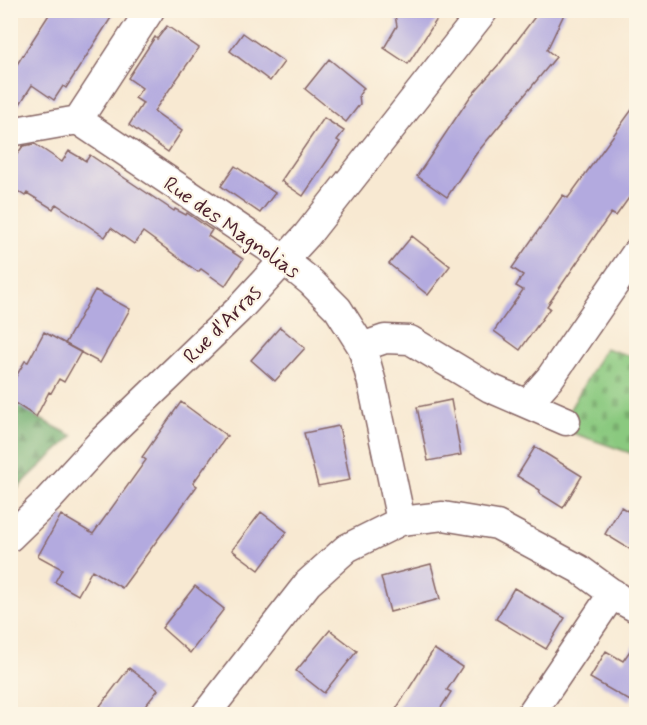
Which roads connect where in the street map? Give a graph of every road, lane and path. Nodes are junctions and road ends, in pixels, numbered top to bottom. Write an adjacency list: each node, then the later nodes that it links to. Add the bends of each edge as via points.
1 (150, 10): 3 (street)
2 (484, 10): 6 (street, Rue d'Arras)
3 (78, 120): 4 (street); 6 (street, Rue des Magnolias)
4 (10, 132)
5 (636, 253): 8 (street, via 550,378)
6 (284, 261): 7 (street, Rue des Magnolias, via 339,309); 11 (street, Rue d'Arras)
7 (362, 347): 8 (street, via 385,339 410,340 490,388); 10 (street, Rue des Magnolias)
8 (527, 404): 9 (street)
9 (566, 421)
10 (401, 521): 12 (street, via 443,516 497,525 579,569); 13 (street, via 347,548 308,583)
11 (10, 537)
12 (625, 601): 14 (street)
13 (206, 714)
14 (531, 714)

